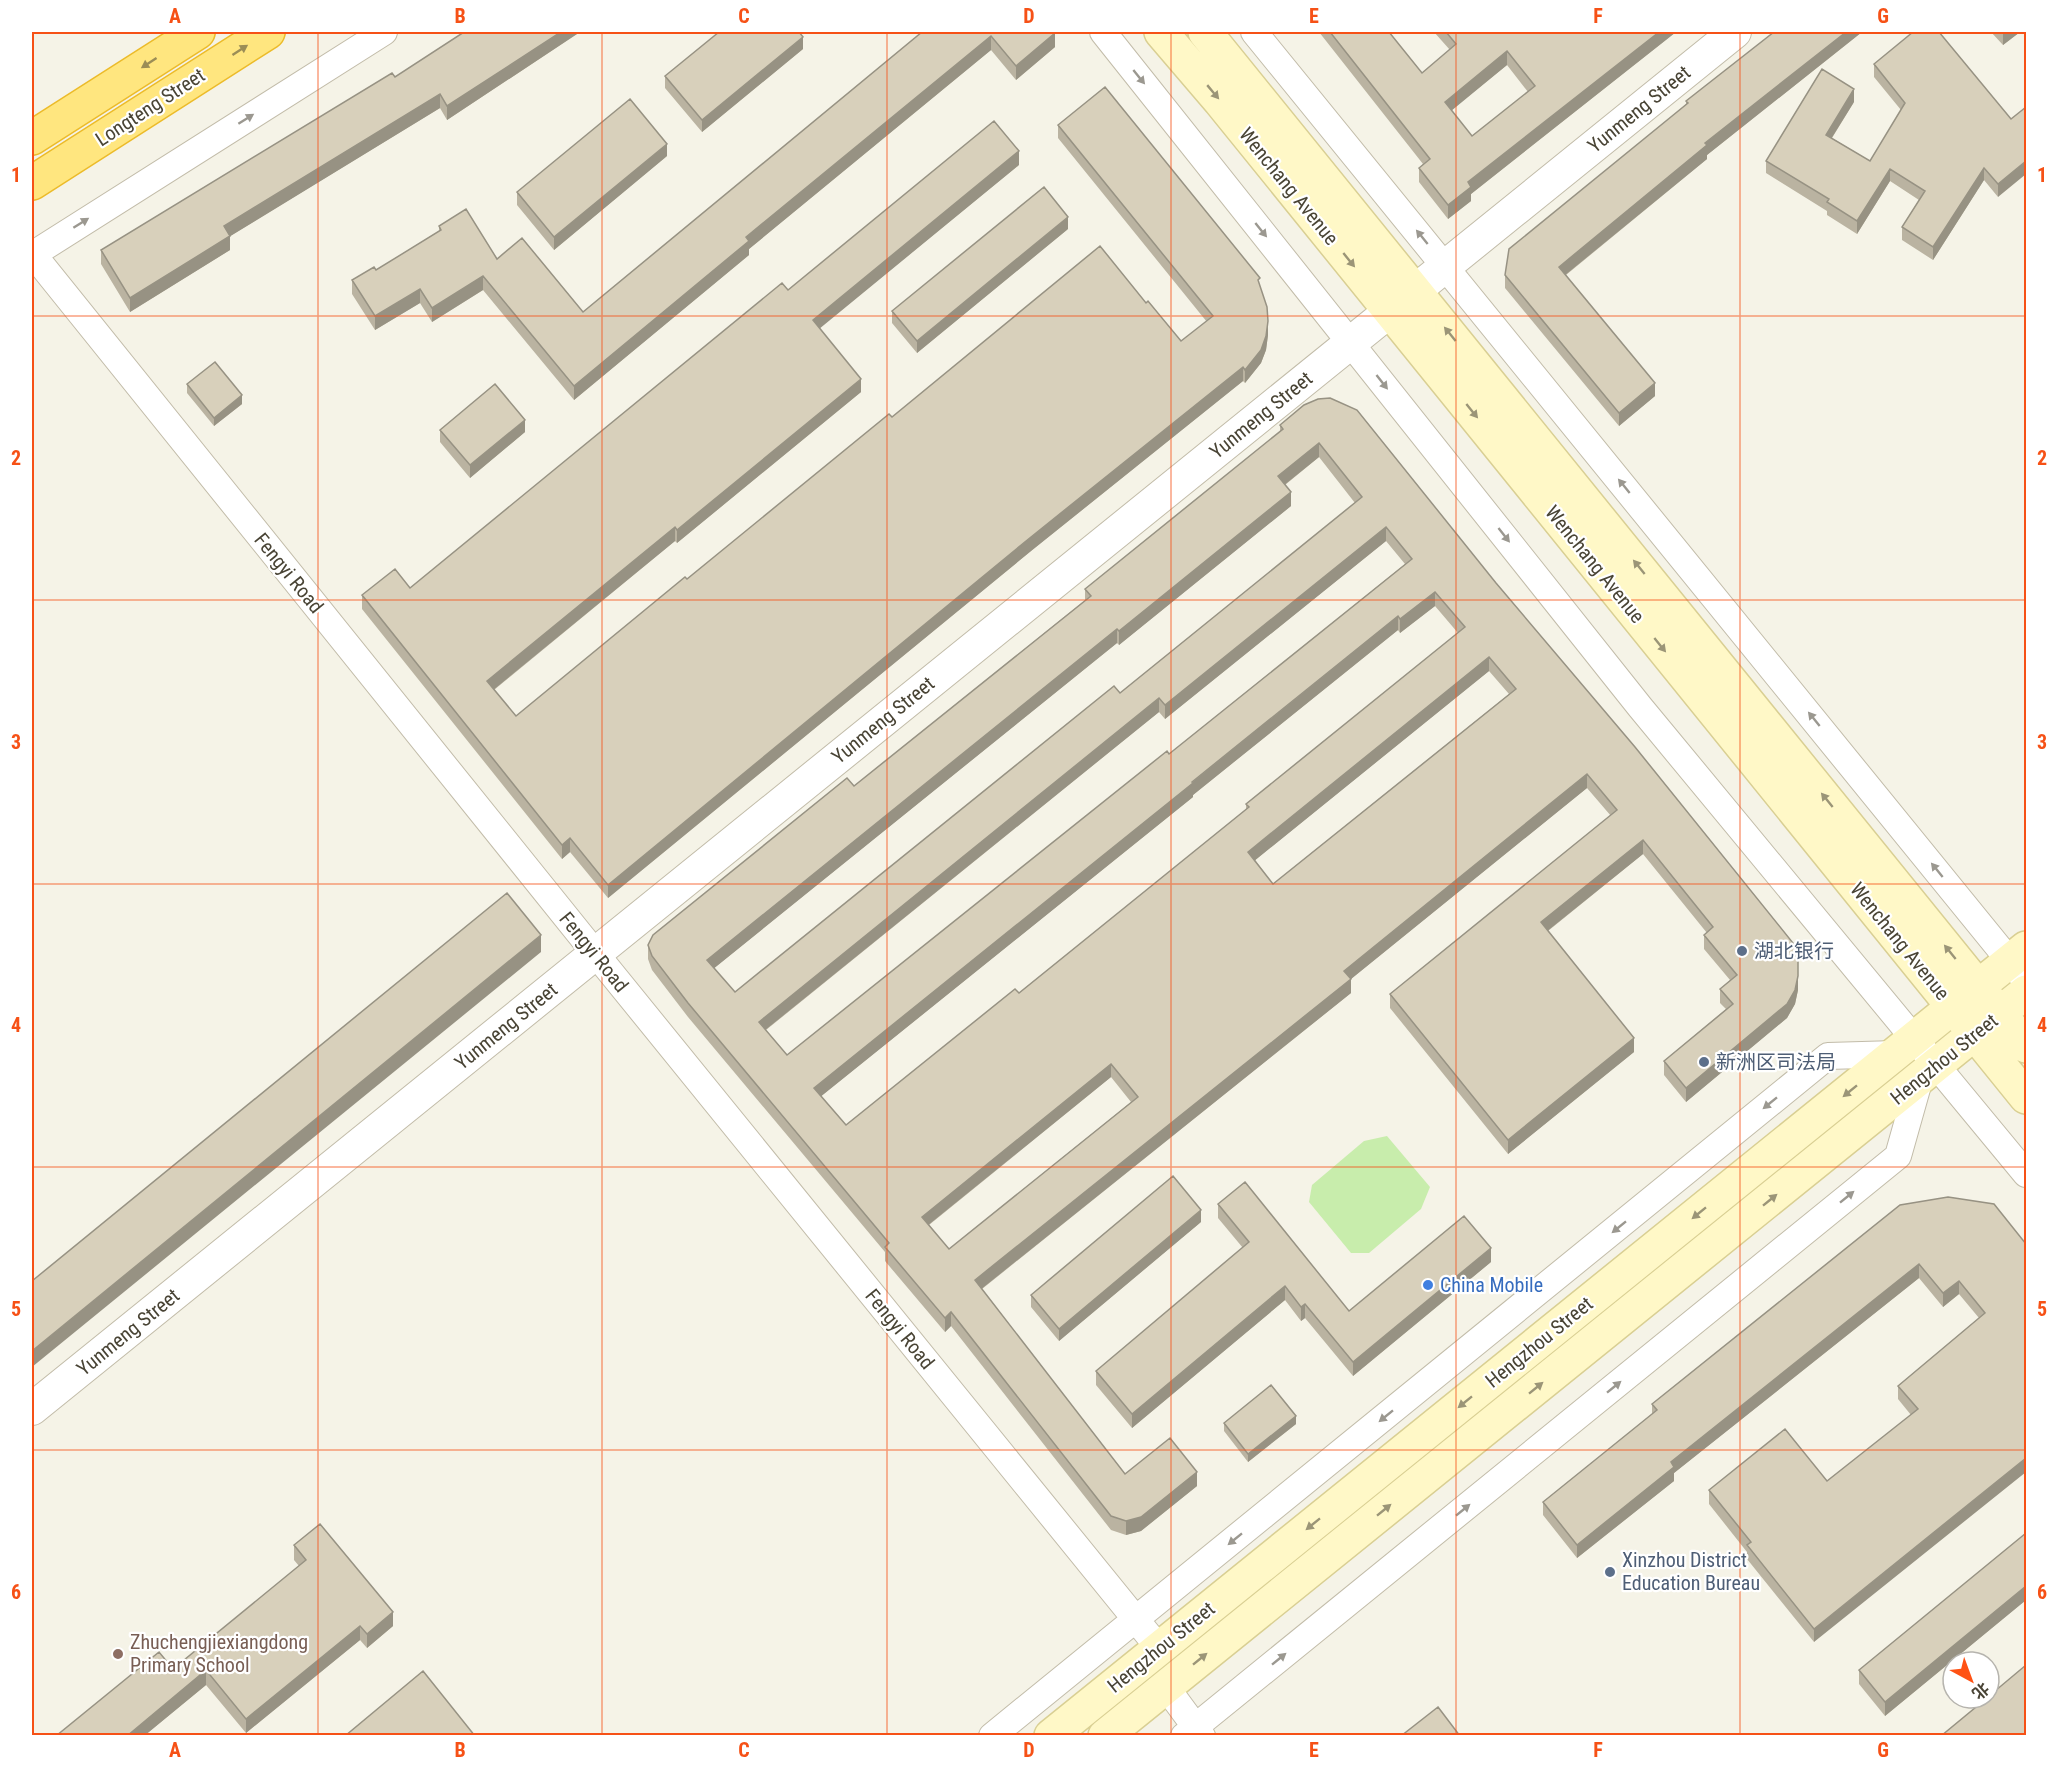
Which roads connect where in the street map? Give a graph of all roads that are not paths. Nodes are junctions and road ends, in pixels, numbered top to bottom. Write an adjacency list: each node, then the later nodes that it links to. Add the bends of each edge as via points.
1 (198, 32): 9 (highway, Longteng Street, one-way to 9)
2 (268, 32): 10 (highway, Longteng Street, one-way to 2)
3 (384, 32): 11 (street, one-way to 3)
4 (1103, 32): 15 (street, one-way to 15)
5 (1161, 32): 14 (main road, Wenchang Avenue, one-way to 14)
6 (1205, 32): 13 (main road, Wenchang Avenue)
7 (1254, 32): 12 (street, one-way to 7)
8 (1736, 32): 12 (street, Yunmeng Street)
9 (32, 138)
10 (32, 183)
11 (32, 254): 16 (street, Fengyi Road)
12 (1445, 266): 13 (street, Yunmeng Street); 17 (street, one-way to 12)
13 (1415, 291): 14 (street, Yunmeng Street); 19 (main road, Wenchang Avenue, one-way to 13)
14 (1390, 311): 15 (street, Yunmeng Street); 19 (main road, Wenchang Avenue, one-way to 19)
15 (1350, 342): 16 (street, Yunmeng Street); 21 (street, one-way to 21)
16 (595, 953): 26 (street, Yunmeng Street); 27 (street, Fengyi Road)
17 (2021, 963): 19 (main road, Hengzhou Street)
18 (2026, 992): 20 (main road, Hengzhou Street)
19 (1966, 997): 20 (main road, Wenchang Avenue); 21 (main road, Hengzhou Street)
20 (1988, 1024): 22 (main road, Wenchang Avenue); 23 (main road, Hengzhou Street); 24 (main road, Wenchang Avenue)
21 (1905, 1046): 23 (street); 27 (street, one-way to 27, via 1828,1056); 28 (main road, Hengzhou Street, one-way to 28)
22 (2026, 1046)
23 (1928, 1072): 25 (street); 29 (main road, Hengzhou Street, one-way to 23); 30 (street, one-way to 23, via 1898,1156)
24 (2026, 1097)
25 (2026, 1173)
26 (32, 1409)
27 (1136, 1619): 28 (street, Fengyi Road); 31 (street)
28 (1159, 1648): 32 (main road, Hengzhou Street)
29 (1166, 1687): 30 (street); 33 (main road, Hengzhou Street)
30 (1194, 1732)
31 (992, 1736)
32 (1051, 1736)
33 (1105, 1736)

